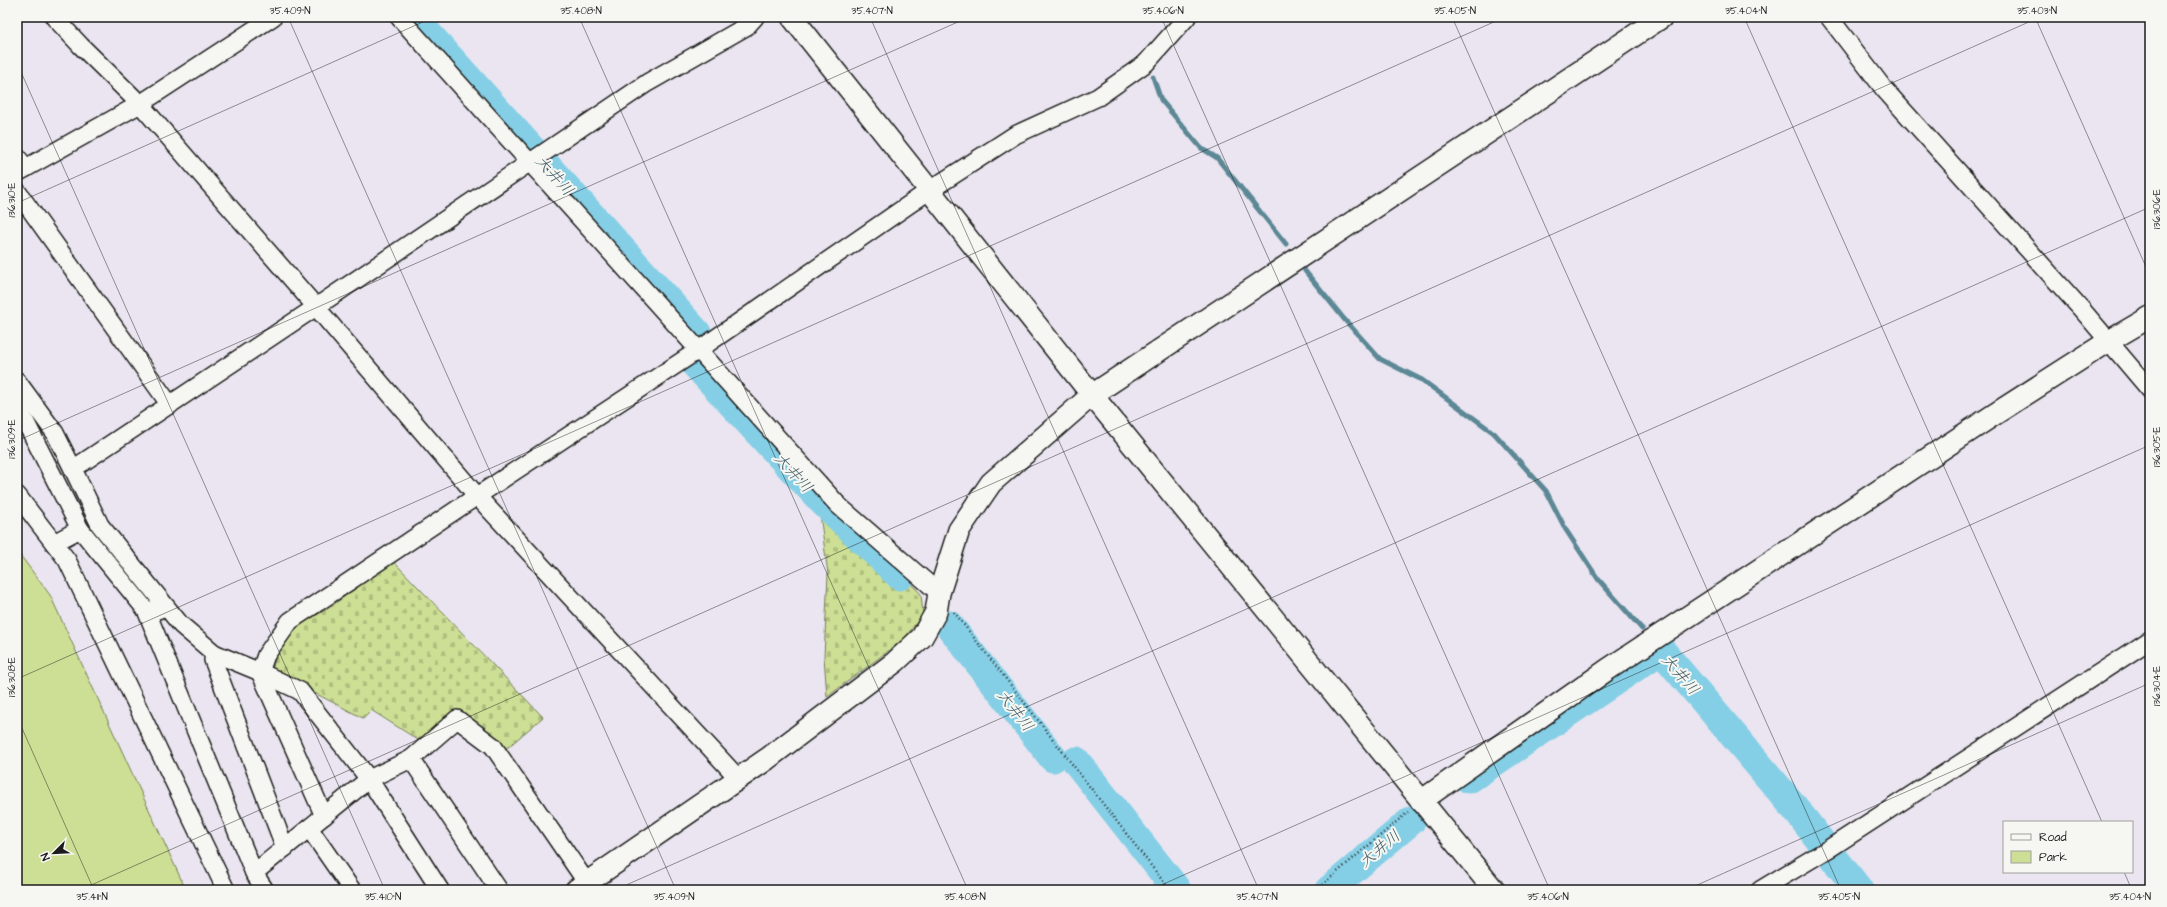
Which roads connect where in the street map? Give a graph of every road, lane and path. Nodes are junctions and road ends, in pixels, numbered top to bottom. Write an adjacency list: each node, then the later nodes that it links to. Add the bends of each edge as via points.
1 (54, 17): 9 (street)
2 (273, 17): 9 (street)
3 (399, 17): 10 (street)
4 (755, 17): 10 (street, via 747,26 647,83)
5 (792, 17): 12 (street)
6 (1187, 17): 12 (street, via 1146,64 1098,97 1015,136)
7 (1662, 17): 20 (street)
8 (1828, 17): 16 (street, via 1884,89)
9 (140, 104): 11 (street); 14 (street)
10 (529, 163): 14 (street); 17 (street)
11 (20, 166)
12 (930, 190): 17 (street); 20 (street)
13 (17, 191): 22 (street)
14 (316, 307): 22 (street); 25 (street)
15 (2150, 317): 16 (street)
16 (2109, 341): 19 (street); 37 (street, via 1607,670)
17 (697, 351): 25 (street); 28 (street, via 838,505)
18 (17, 381): 23 (street, via 55,432)
19 (2150, 390)
20 (1092, 395): 28 (street, via 991,483 959,530); 37 (street)
21 (17, 405): 26 (street)
22 (170, 405): 23 (street)
23 (74, 469): 30 (street, via 100,525)
24 (17, 495): 27 (street)
25 (477, 496): 33 (street, via 290,620 266,655); 35 (street)
26 (80, 529): 27 (street); 29 (street)
27 (54, 543): 43 (street, via 67,560)
28 (939, 593): 35 (street, via 936,612 922,637 900,657); 48 (path)
29 (146, 610): 30 (street); 41 (street)
30 (168, 610): 32 (street, via 181,625)
31 (2150, 640): 51 (street, via 1825,851)
32 (214, 653): 33 (street); 40 (street, via 213,660)
33 (260, 672): 36 (street, via 300,691); 38 (street)
34 (411, 759): 36 (street); 42 (street, via 457,719 492,746); 47 (street)
35 (738, 778): 42 (street)
36 (369, 779): 38 (street); 46 (street)
37 (1421, 801): 49 (path); 50 (street)
38 (324, 816): 39 (street)
39 (309, 828): 40 (street); 45 (street)
40 (285, 848): 41 (street)
41 (254, 874): 44 (street)
42 (580, 888)
43 (226, 890)
44 (265, 890)
45 (352, 890)
46 (440, 890)
47 (500, 890)
48 (1170, 890)
49 (1316, 890)
50 (1494, 890)
51 (1760, 890)

